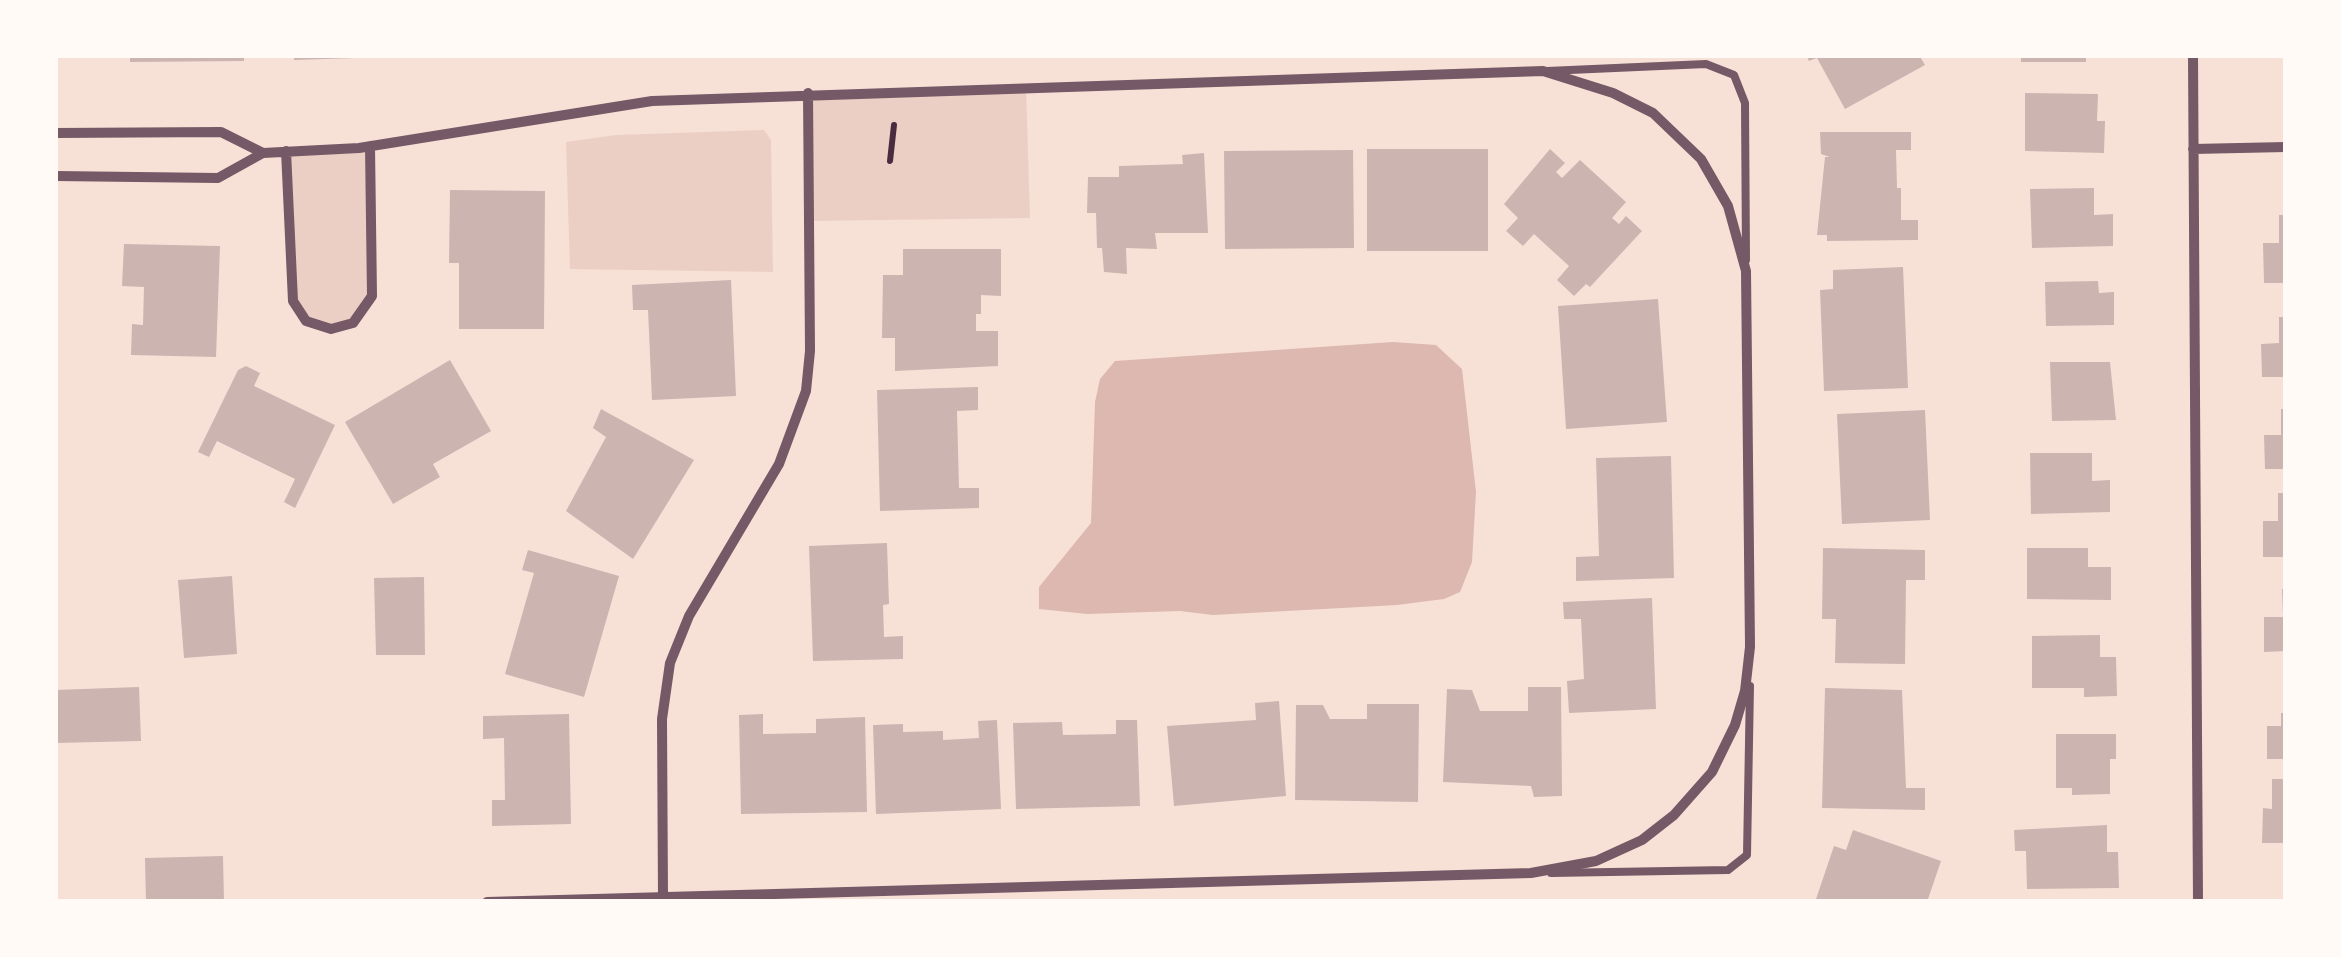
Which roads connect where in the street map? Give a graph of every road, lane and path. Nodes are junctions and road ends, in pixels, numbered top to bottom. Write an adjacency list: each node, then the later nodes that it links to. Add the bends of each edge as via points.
1 (2193, 55): 8 (street)
2 (1543, 71): 3 (street); 13 (street, via 1634,102 1678,134 1728,206); 13 (lane, via 1706,64 1734,75 1745,103)
3 (808, 93): 6 (street, via 588,108); 16 (street, via 806,391 778,464 689,616 670,662 662,719)
4 (894, 125): 11 (path)
5 (55, 133): 9 (street, via 220,132)
6 (370, 146): 10 (street); 10 (street, via 372,296 354,324 332,330 306,321 293,300)
7 (2286, 147): 8 (street)
8 (2193, 149): 18 (street)
9 (263, 152): 10 (street); 12 (street, via 218,178)
10 (286, 152)
11 (890, 161)
12 (55, 176)
13 (1746, 270): 14 (street)
14 (1750, 647): 15 (street, via 1735,725 1689,801 1614,854); 15 (lane, via 1748,855 1728,870)
15 (1532, 873): 16 (street)
16 (663, 898): 17 (street)
17 (487, 902)
18 (2198, 902)

